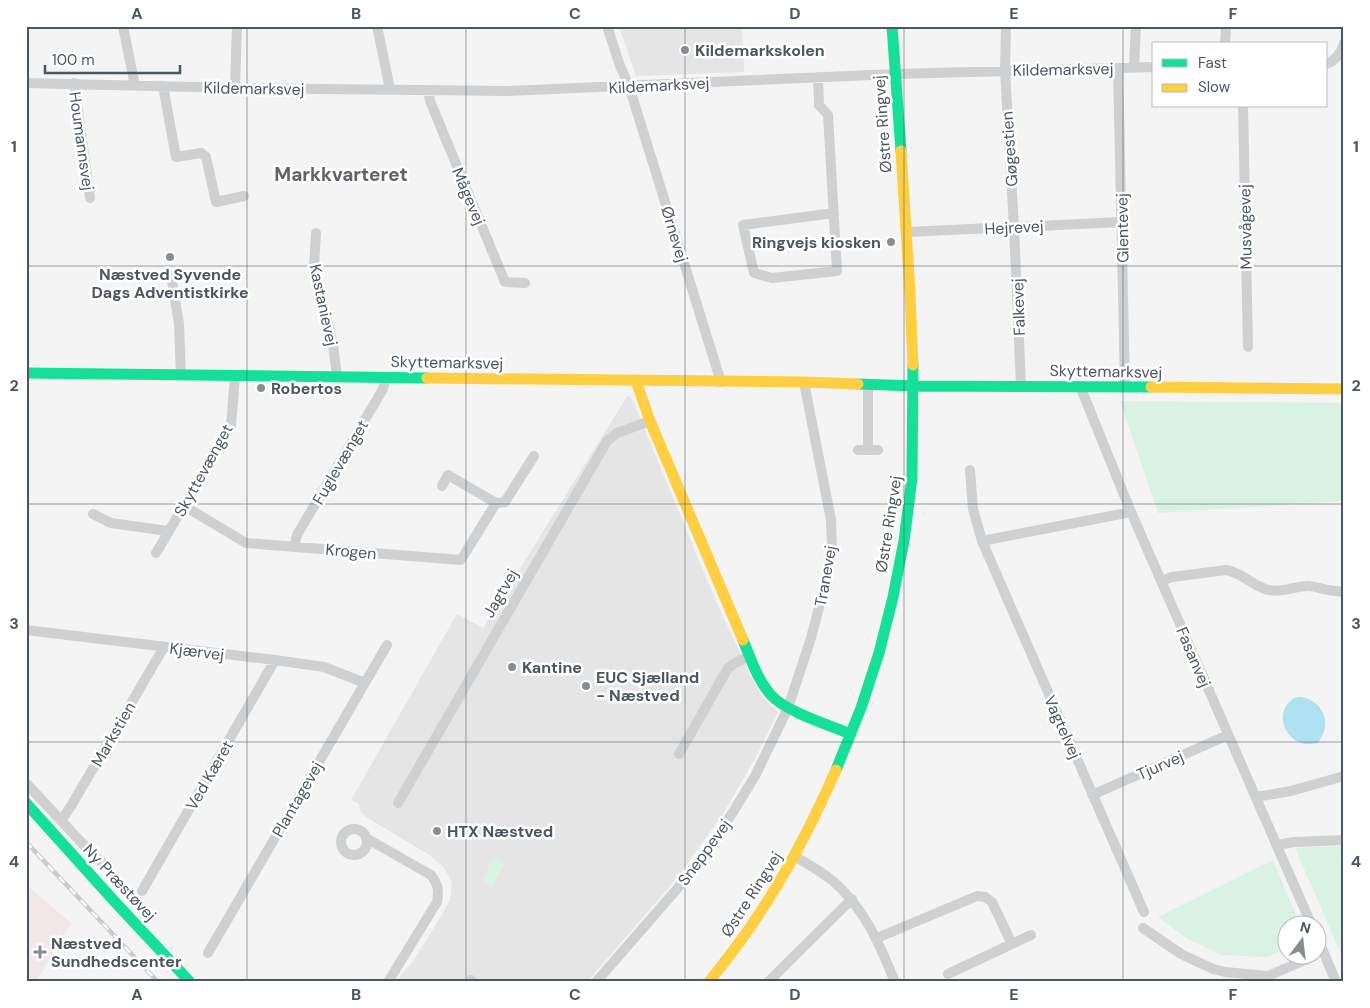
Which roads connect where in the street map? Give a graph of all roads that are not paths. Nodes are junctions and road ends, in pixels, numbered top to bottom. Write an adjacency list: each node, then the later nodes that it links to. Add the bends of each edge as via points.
1 (123, 26): 20 (street)
2 (237, 26): 23 (street)
3 (377, 26): 24 (street)
4 (607, 26): 22 (street, Ørnevej)
5 (892, 26): 16 (street, Østre Ringvej)
6 (1006, 26): 15 (street, Gøgestien)
7 (1136, 26): 12 (street)
8 (1226, 26): 9 (street)
9 (1225, 42)
10 (1344, 44): 11 (street)
11 (1328, 63)
12 (1134, 67): 13 (street, Kildemarksvej); 14 (street, Kildemarksvej)
13 (1152, 67)
14 (1118, 68): 15 (street, Kildemarksvej); 30 (street, Glentevej)
15 (1004, 70): 16 (street, Kildemarksvej); 31 (street, Gøgestien)
16 (895, 74): 17 (street, Kildemarksvej); 32 (street, Østre Ringvej)
17 (818, 77): 22 (street, Kildemarksvej); 29 (street, via 818,105 828,115)
18 (26, 83): 19 (street, Kildemarksvej)
19 (74, 83): 20 (street, Kildemarksvej); 28 (street, Houmannsvej)
20 (135, 86): 21 (street, Kildemarksvej)
21 (163, 86): 23 (street, Kildemarksvej); 27 (street, via 176,157 201,153 206,157 216,202)
22 (629, 86): 25 (street, Kildemarksvej, via 508,91); 43 (street, Ørnevej)
23 (235, 88): 24 (street, Kildemarksvej)
24 (390, 89): 25 (street, Kildemarksvej)
25 (428, 90): 35 (street, Mågevej, via 505,282)
26 (1243, 108): 36 (street, Musvågevej)
27 (244, 196)
28 (90, 198)
29 (834, 213): 29 (street, via 837,272 772,278 754,273 743,225)
30 (1122, 222): 31 (street, Hejrevej); 49 (street, Glentevej)
31 (1014, 227): 32 (street, Hejrevej); 47 (street, Falkevej)
32 (906, 232): 46 (street, Østre Ringvej)
33 (316, 233): 40 (street, Kastanievej, via 314,266 333,345)
34 (170, 275): 38 (street, via 179,324)
35 (524, 283)
36 (1248, 347)
37 (26, 373): 38 (street, Skyttemarksvej)
38 (181, 375): 39 (street, Skyttemarksvej)
39 (235, 376): 40 (street, Skyttemarksvej); 57 (street, Skyttevænget, via 231,426)
40 (337, 377): 41 (street, Skyttemarksvej)
41 (386, 377): 42 (street, Skyttemarksvej); 62 (street, Fuglevænget, via 383,389 298,533)
42 (636, 381): 43 (street, Skyttemarksvej); 51 (street)
43 (721, 382): 44 (street, Skyttemarksvej)
44 (804, 382): 45 (street, Skyttemarksvej); 72 (street, Tranevej, via 831,520 832,546 811,638)
45 (868, 385): 46 (street, Skyttemarksvej); 52 (street)
46 (915, 386): 47 (street, Skyttemarksvej); 73 (street, Østre Ringvej, via 912,482 904,544 874,670)
47 (1021, 386): 48 (street, Skyttemarksvej)
48 (1080, 386): 49 (street, Skyttemarksvej); 58 (street, Fasanvej)
49 (1126, 387): 50 (street, Skyttemarksvej)
50 (1344, 389)
51 (650, 421): 69 (street); 81 (street, Jagtvej, via 617,433 607,442)
52 (868, 450)
53 (534, 456): 56 (street, Krogen, via 505,502)
54 (970, 470): 61 (street, Vagtelvej, via 973,509)
55 (442, 486): 56 (street, via 448,475)
56 (496, 503): 62 (street, Krogen, via 461,560)
57 (184, 506): 60 (street, Skyttevænget); 62 (street, Krogen, via 246,543)
58 (1131, 512): 61 (street); 64 (street, Fasanvej)
59 (93, 514): 60 (street, Skyttevænget, via 111,524)
60 (168, 531): 63 (street, Skyttevænget)
61 (982, 541): 78 (street, Vagtelvej)
62 (294, 547)
63 (156, 553)
64 (1161, 581): 65 (street, via 1226,570 1243,575 1268,590 1309,586); 74 (street, Fasanvej)
65 (1344, 592)
66 (26, 630): 68 (street, Kjærvej)
67 (387, 645): 71 (street, Plantagevej)
68 (164, 647): 70 (street, Kjærvej); 82 (street, Markstien)
69 (749, 656): 72 (street, via 772,696); 75 (street, via 728,668)
70 (275, 660): 71 (street, Kjærvej, via 324,667); 88 (street, Ved Kæret)
71 (365, 684): 96 (street, Plantagevej)
72 (788, 708): 73 (street); 102 (street, Sneppevej, via 755,776 708,849)
73 (851, 734): 86 (street, Østre Ringvej)
74 (1228, 735): 78 (street, Tjurvej); 79 (street, Fasanvej)
75 (679, 754)
76 (1344, 776): 79 (street)
77 (26, 782): 82 (street)
78 (1092, 795): 90 (street, Vagtelvej)
79 (1256, 797): 85 (street, Fasanvej)
80 (26, 803): 100 (street, Ny Præstøvej)
81 (398, 803)
82 (61, 821): 87 (street)
83 (366, 838): 101 (street, via 431,875 439,891 437,902)
84 (1344, 840): 85 (street)
85 (1277, 845): 91 (street, Fasanvej)
86 (794, 856): 89 (street, via 825,875); 103 (street, Østre Ringvej, via 760,912)
87 (109, 868)
88 (142, 891)
89 (852, 899): 94 (street); 104 (street)
90 (1144, 912)
91 (1308, 916)
92 (1143, 928): 97 (street, via 1181,954 1213,969 1268,976)
93 (1031, 935): 95 (street)
94 (877, 938): 95 (street, via 977,896 992,902); 105 (street)
95 (1012, 944): 99 (street)
96 (208, 953)
97 (1291, 966)
98 (1326, 966): 106 (street)
99 (948, 974)
100 (190, 982)
101 (388, 982)
102 (596, 982)
103 (709, 982)
104 (768, 982)
105 (895, 982)
106 (1336, 982)

